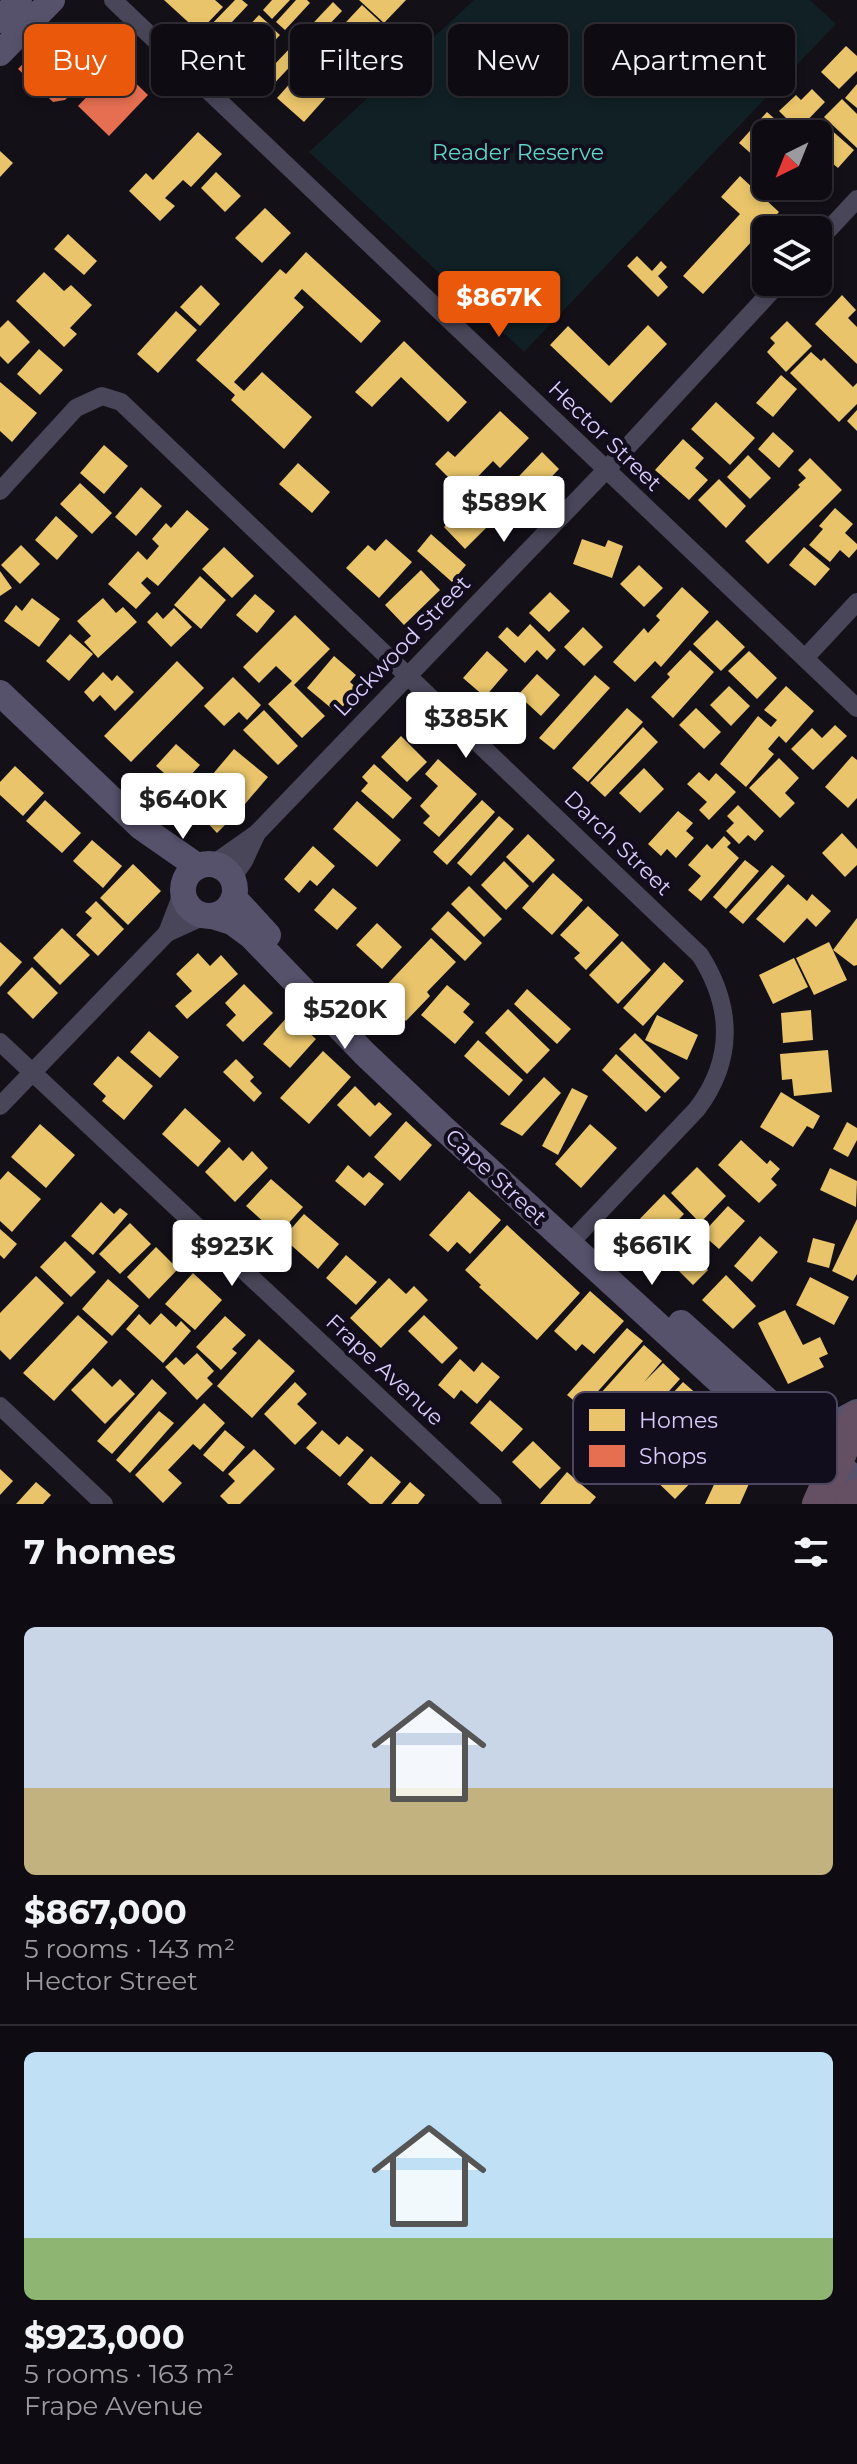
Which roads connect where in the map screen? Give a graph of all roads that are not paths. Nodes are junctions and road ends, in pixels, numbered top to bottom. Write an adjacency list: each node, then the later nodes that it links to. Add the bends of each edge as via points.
1 (19, 0): 4 (street)
2 (52, 0): 5 (street)
3 (113, 0): 9 (street, Hector Street)
4 (0, 20)
5 (0, 53)
6 (857, 199): 7 (street)
7 (832, 226)
8 (767, 296): 9 (street, Lockwood Street)
9 (606, 470): 12 (street, Hector Street); 13 (street, Lockwood Street)
10 (0, 491): 13 (street, Darch Street, via 76,408 102,396 121,402)
11 (857, 602): 12 (street)
12 (805, 658): 15 (street, Hector Street)
13 (407, 674): 16 (street, Lockwood Street); 22 (street, Darch Street, via 700,955 722,998 723,1048 712,1089)
14 (0, 693): 16 (street, Cape Street, via 141,827)
15 (857, 708)
16 (207, 881): 17 (street, Cape Street, via 190,909); 17 (street, via 228,909); 18 (street); 22 (street, Cape Street)
17 (209, 916): 18 (street); 22 (street, Cape Street, via 232,922 251,936 365,1054)
18 (167, 933): 20 (street)
19 (0, 1042): 20 (street, Frape Avenue)
20 (33, 1072): 21 (street); 30 (street, Frape Avenue)
21 (0, 1106)
22 (574, 1239): 23 (street, Cape Street); 24 (street, Cape Street)
23 (740, 1392)
24 (757, 1392)
25 (0, 1406): 29 (street)
26 (857, 1414): 27 (street); 28 (highway)
27 (837, 1423)
28 (840, 1484): 31 (highway)
29 (104, 1504)
30 (493, 1504)
31 (853, 1504)

